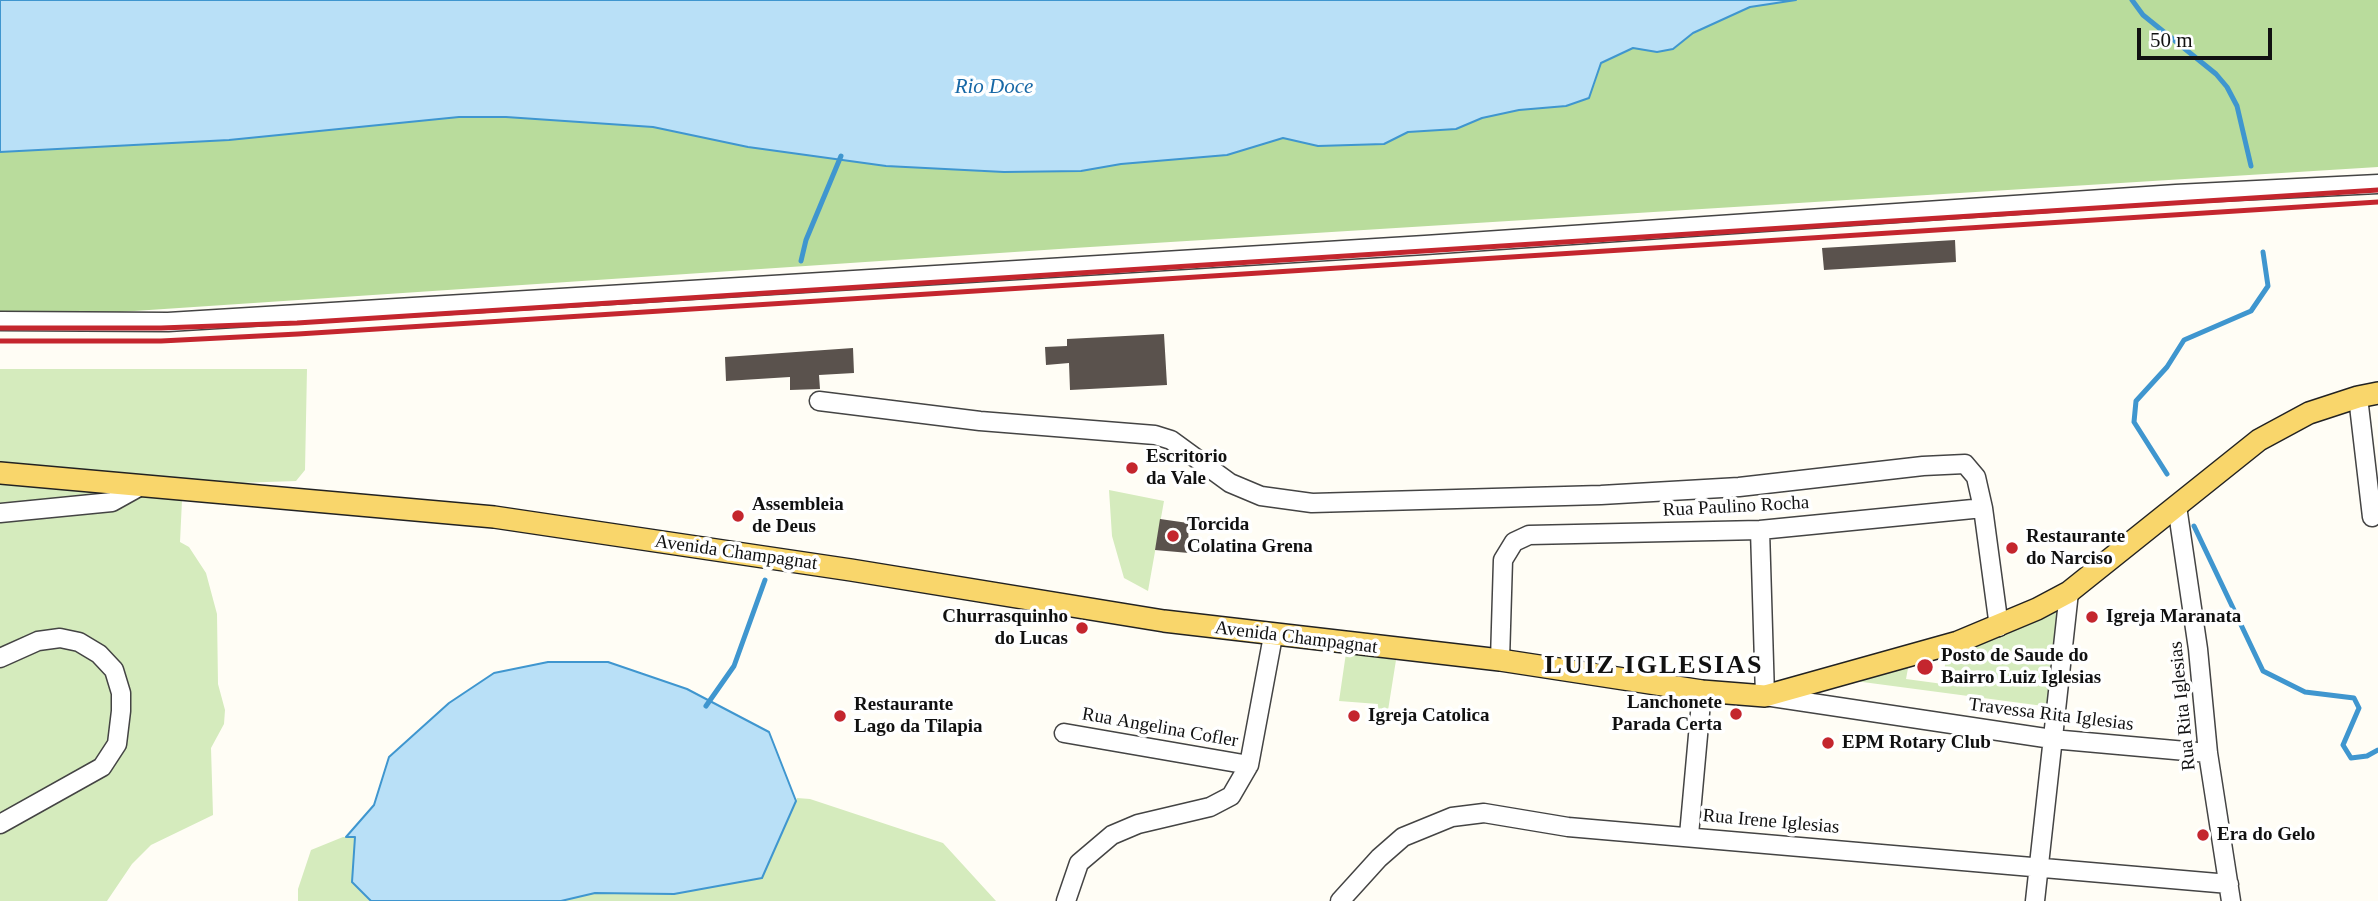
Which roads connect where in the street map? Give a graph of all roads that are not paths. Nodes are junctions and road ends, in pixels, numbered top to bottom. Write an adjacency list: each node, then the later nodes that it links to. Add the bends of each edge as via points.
1 (2378, 184): 2 (street, via 168,322)
2 (0, 321)
3 (2368, 395): 7 (main road, Avenida Champagnat, via 2309,413 2259,440); 10 (street)
4 (819, 401): 8 (street, via 980,421 1156,435 1171,440 1240,488 1261,496 1312,503 1725,488 1954,463 1971,469)
5 (0, 473): 6 (main road, Avenida Champagnat)
6 (139, 487): 9 (street, via 112,502); 14 (main road, Avenida Champagnat, via 494,517)
7 (2178, 506): 12 (main road, Avenida Champagnat); 21 (street, Rua Rita Iglesias)
8 (1983, 508): 11 (street, Rua Paulino Rocha); 13 (street)
9 (0, 513)
10 (2372, 517)
11 (1760, 530): 16 (street, Rua Paulino Rocha, via 1543,533 1514,542 1503,561); 18 (street)
12 (2070, 592): 13 (main road, Avenida Champagnat); 20 (street)
13 (1998, 627): 18 (main road, Avenida Champagnat)
14 (1273, 636): 16 (main road, Avenida Champagnat); 22 (street)
15 (0, 658): 23 (street, via 38,641 60,638 79,642 114,670 121,693 117,744 102,767)
16 (1500, 660): 17 (main road, Avenida Champagnat)
17 (1702, 691): 18 (main road, Avenida Champagnat); 24 (street)
18 (1765, 696): 20 (street, Travessa Rita Iglesias)
19 (1064, 733): 22 (street, Rua Angelina Cofler)
20 (2052, 738): 21 (street, Travessa Rita Iglesias); 25 (street)
21 (2208, 753): 26 (street, Rua Rita Iglesias)
22 (1249, 765): 27 (street, via 1231,796 1210,807 1112,835 1079,863)
23 (0, 824)
24 (1689, 835): 25 (street, Rua Irene Iglesias); 28 (street, Rua Irene Iglesias, via 1467,814 1403,837)
25 (2039, 869): 26 (street, Rua Irene Iglesias); 29 (street)
26 (2230, 892)
27 (1066, 901)
28 (1340, 901)
29 (2035, 901)

